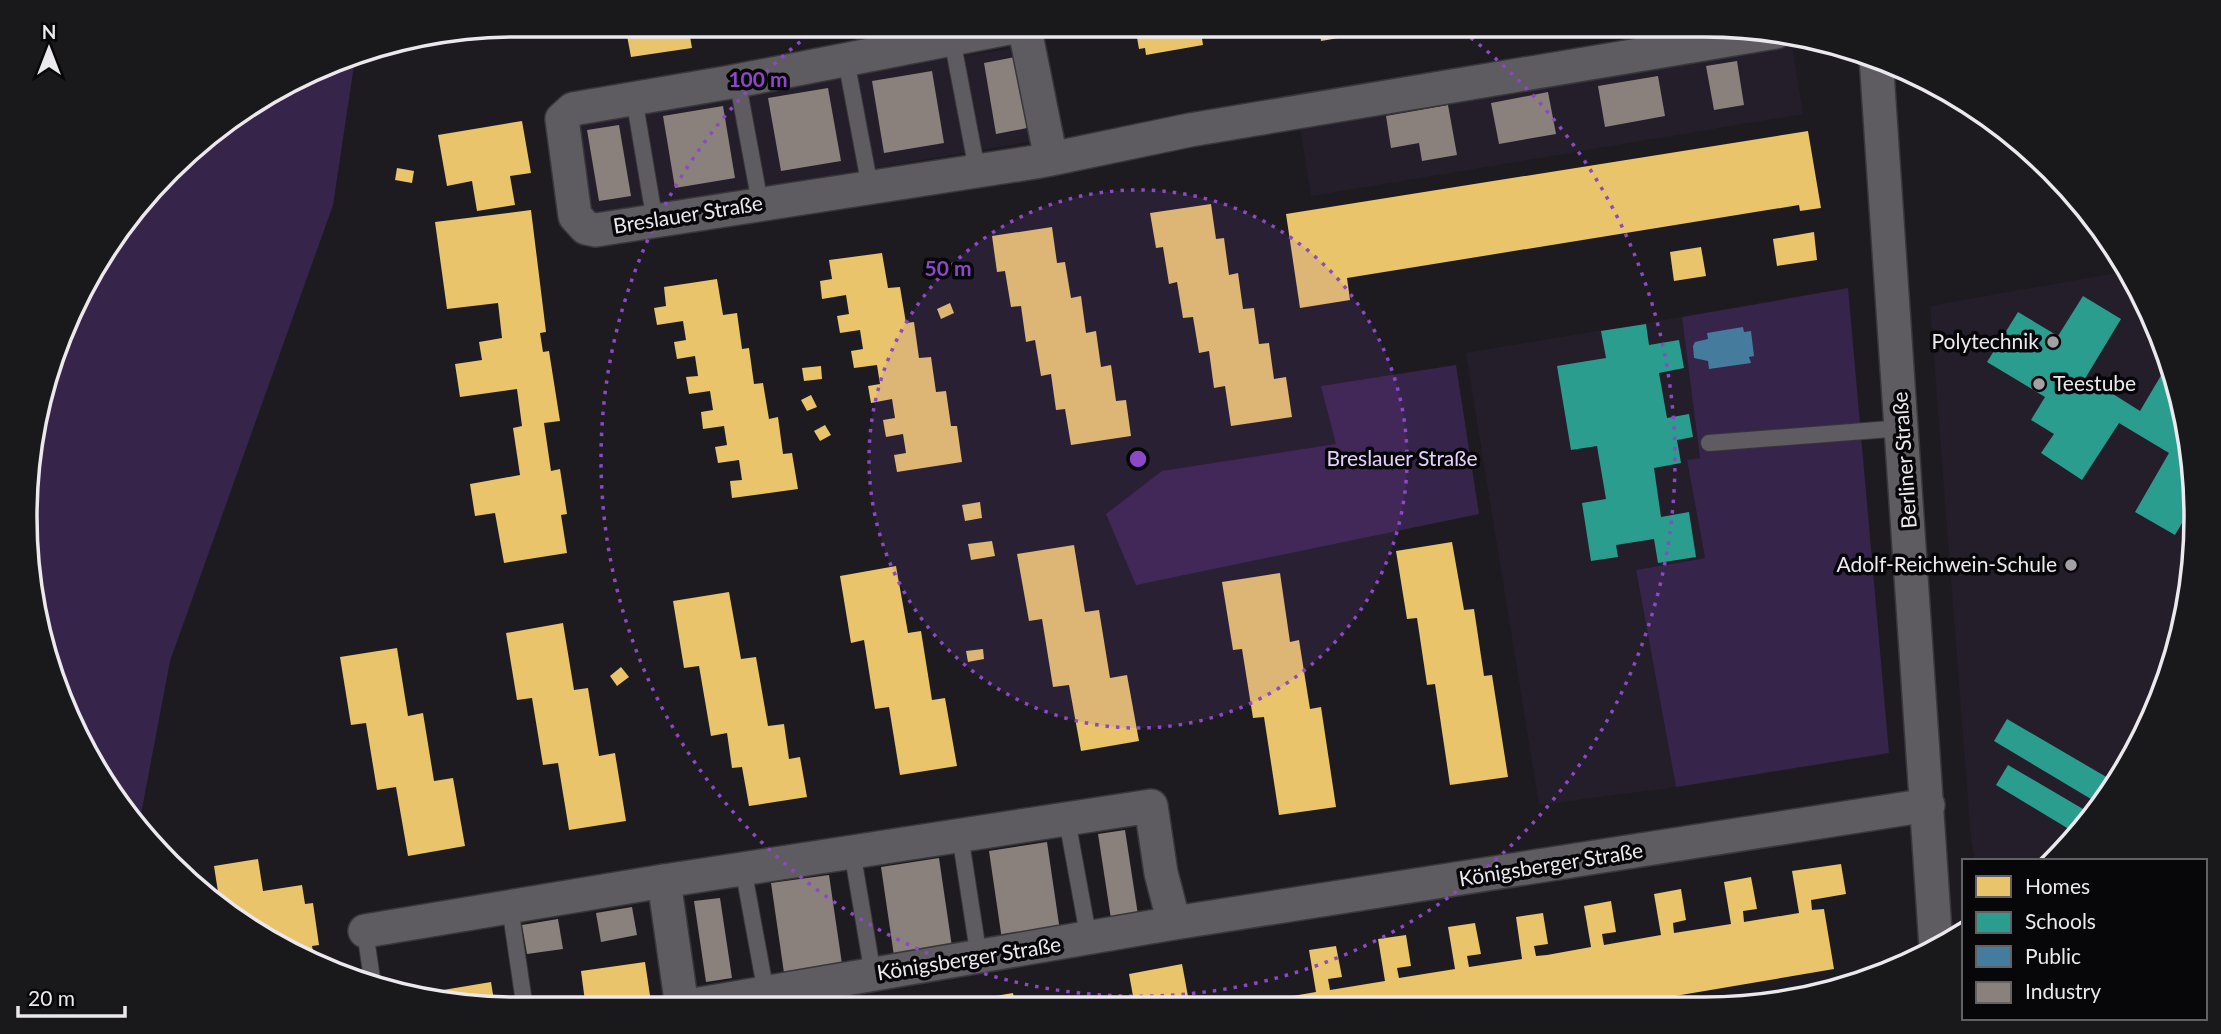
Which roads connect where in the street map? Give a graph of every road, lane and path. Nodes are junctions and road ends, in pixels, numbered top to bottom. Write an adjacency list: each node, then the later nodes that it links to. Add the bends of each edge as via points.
1 (962, 37): 4 (street, Breslauer Straße)
2 (1026, 37): 9 (street, Breslauer Straße)
3 (1738, 38): 9 (street, Breslauer Straße, via 1190,130)
4 (952, 39): 5 (street, Breslauer Straße); 10 (lane)
5 (845, 60): 7 (street, Breslauer Straße); 11 (lane)
6 (1877, 69): 14 (street, Berliner Straße)
7 (737, 79): 8 (street, Breslauer Straße); 12 (lane)
8 (634, 99): 13 (lane); 13 (street, Breslauer Straße, via 573,109 562,119 575,216 586,228 596,230)
9 (1051, 159): 10 (street, Breslauer Straße)
10 (977, 170): 11 (street, Breslauer Straße)
11 (870, 187): 12 (street, Breslauer Straße)
12 (760, 203): 13 (street, Breslauer Straße)
13 (655, 222)
14 (1903, 428): 15 (lane); 16 (street, Berliner Straße)
15 (1709, 443)
16 (1928, 805): 23 (street, Königsberger Straße); 25 (street, Berliner Straße)
17 (1068, 820): 18 (street); 23 (street, via 1150,806 1160,873); 26 (lane)
18 (960, 835): 19 (street); 27 (lane)
19 (852, 851): 20 (street); 29 (lane)
20 (743, 868): 21 (street); 30 (lane)
21 (664, 881): 22 (street); 32 (street, Königsberger Straße)
22 (510, 907): 24 (street); 31 (lane)
23 (1174, 923): 26 (street, Königsberger Straße)
24 (365, 931): 28 (lane)
25 (1935, 938)
26 (1088, 940): 27 (street, Königsberger Straße)
27 (979, 958): 29 (street, Königsberger Straße)
28 (371, 974)
29 (873, 975): 30 (street, Königsberger Straße)
30 (766, 993): 33 (street, Königsberger Straße)
31 (523, 997)
32 (680, 997)
33 (743, 997)

